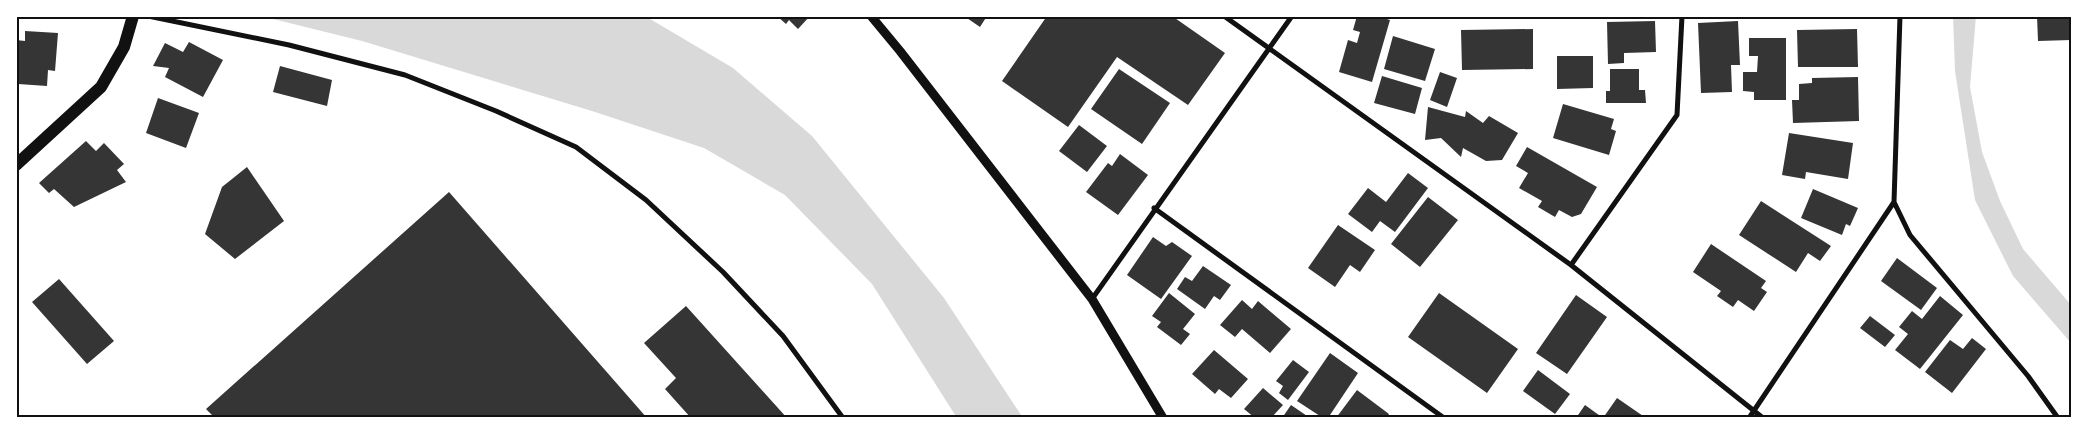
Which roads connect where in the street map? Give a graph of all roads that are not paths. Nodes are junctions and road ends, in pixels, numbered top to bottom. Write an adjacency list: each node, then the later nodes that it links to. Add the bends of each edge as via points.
1 (133, 16): 9 (main road, via 124,47 101,87)
2 (148, 16): 15 (street, via 289,44 405,75 496,111 576,148 646,200 724,272 783,336)
3 (871, 16): 13 (street)
4 (1224, 16): 8 (street)
5 (1292, 16): 8 (street)
6 (1682, 16): 12 (street, via 1677,115)
7 (1900, 16): 10 (street)
8 (1268, 50): 11 (street); 12 (street)
9 (16, 165)
10 (1894, 202): 14 (street); 20 (street, via 1910,235 2028,376)
11 (1154, 208): 13 (street); 17 (street)
12 (1571, 266): 14 (street)
13 (1092, 299): 16 (street)
14 (1754, 411): 18 (street); 19 (street)
15 (842, 418)
16 (1163, 418)
17 (1444, 418)
18 (1749, 418)
19 (1763, 418)
20 (2058, 418)

